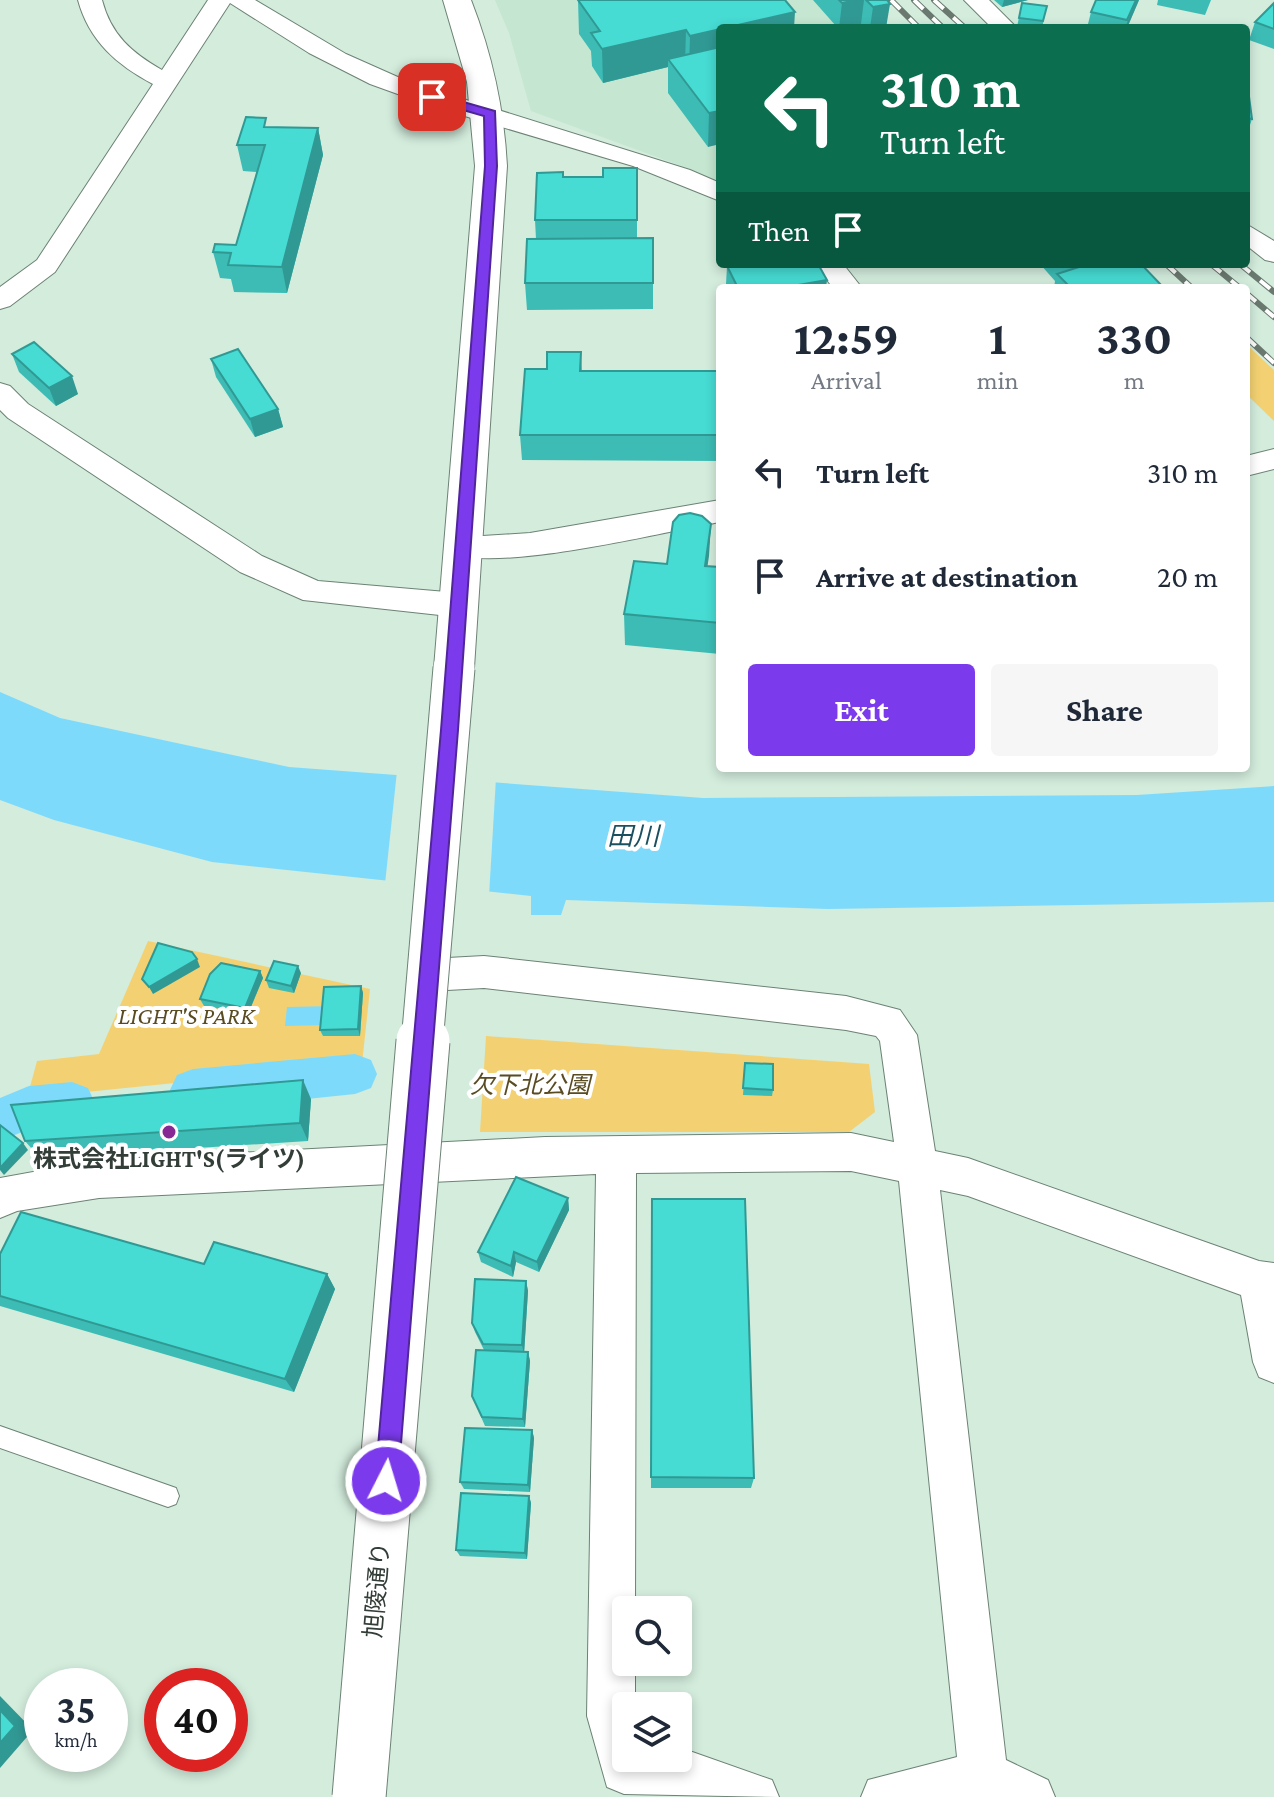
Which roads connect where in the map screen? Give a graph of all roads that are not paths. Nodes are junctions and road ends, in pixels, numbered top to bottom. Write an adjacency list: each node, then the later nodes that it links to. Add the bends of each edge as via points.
1 (90, 0): 7 (street, via 93,19 129,64)
2 (220, 0): 7 (street)
3 (239, 0): 8 (street, via 368,75)
4 (457, 0): 8 (street, 旭陵通り)
5 (976, 0): 6 (street)
6 (1001, 24)
7 (166, 81): 16 (street, via 46,266)
8 (490, 114): 9 (street, via 596,144); 21 (street, 旭陵通り, via 491,166)
9 (716, 191)
10 (1274, 220): 11 (street)
11 (1250, 233)
12 (1250, 236): 13 (street)
13 (1274, 254)
14 (831, 268): 15 (street)
15 (845, 284)
16 (0, 300)
17 (0, 393): 22 (street, via 18,411 251,564 314,592)
18 (1274, 459): 19 (street)
19 (1250, 465)
20 (716, 512): 21 (street, via 530,544)
21 (462, 546): 22 (street, 旭陵通り)
22 (458, 605): 23 (street, 旭陵通り, bridge)
23 (429, 975): 25 (street, via 484,972 887,1022 898,1035); 32 (street, 旭陵通り, bridge)
24 (616, 1156): 25 (street, via 851,1152); 26 (street, via 99,1179); 33 (street, via 611,1716 624,1770 681,1772)
25 (917, 1166): 27 (street, via 968,1177); 31 (street)
26 (0, 1199)
27 (1266, 1282): 28 (street)
28 (1274, 1362)
29 (0, 1437): 30 (lane)
30 (168, 1496)
31 (983, 1775): 34 (street); 35 (street)
32 (359, 1797)
33 (755, 1797)
34 (885, 1797)
35 (1031, 1797)

